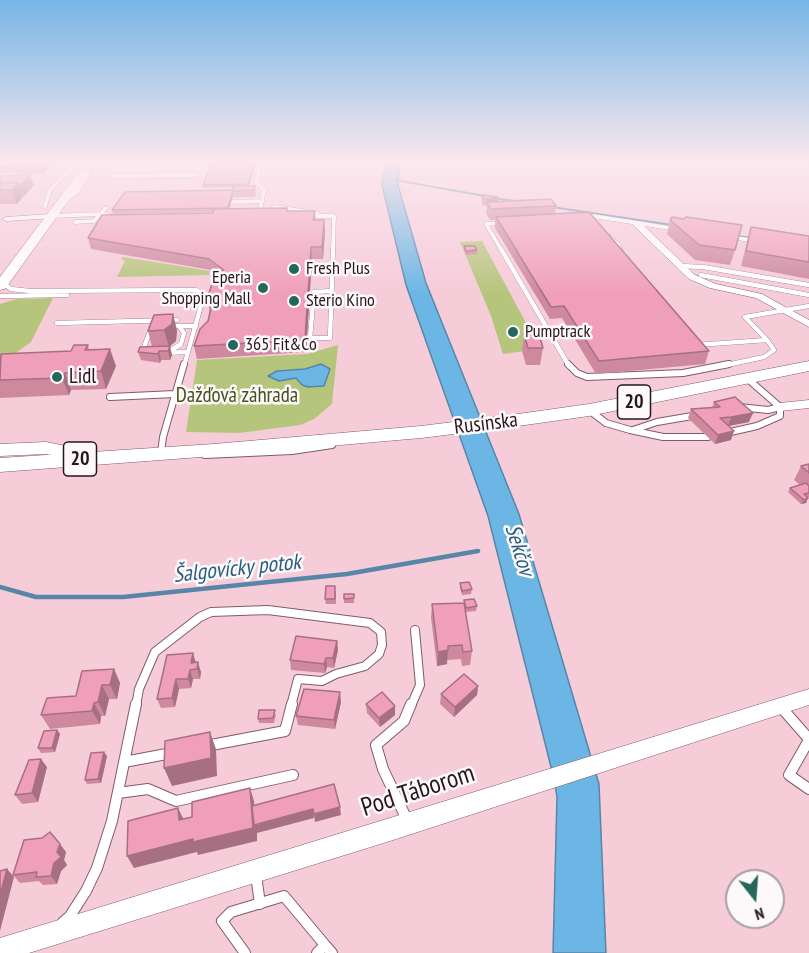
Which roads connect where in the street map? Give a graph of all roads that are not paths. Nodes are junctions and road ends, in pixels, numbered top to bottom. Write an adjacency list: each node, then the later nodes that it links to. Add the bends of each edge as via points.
1 (55, 205): 5 (street)
2 (55, 205): 5 (street)
3 (261, 205): 6 (lane, via 257,211)
4 (106, 208): 7 (lane)
5 (53, 209): 8 (lane); 8 (lane); 11 (street); 27 (street)
6 (240, 213)
7 (100, 214): 8 (lane); 9 (lane); 19 (lane, via 94,221)
8 (82, 215): 27 (lane, via 56,220)
9 (120, 216)
10 (316, 216): 13 (lane, via 317,213 274,207); 15 (lane); 39 (lane, via 334,216)
11 (37, 217): 16 (street); 28 (street)
12 (261, 217): 13 (lane)
13 (272, 217): 14 (lane)
14 (283, 217)
15 (294, 217)
16 (2, 218)
17 (576, 219): 18 (lane)
18 (587, 219): 21 (lane, via 593,216); 22 (lane)
19 (75, 222)
20 (511, 222): 53 (lane, via 486,224 570,368 577,373 587,377 683,373 764,357 774,350)
21 (636, 223): 24 (lane); 30 (street)
22 (593, 224)
23 (599, 230): 29 (lane, via 618,244)
24 (683, 230)
25 (730, 237): 26 (lane)
26 (764, 242)
27 (29, 246): 35 (street)
28 (0, 265)
29 (628, 266)
30 (680, 266): 31 (lane); 45 (street, via 701,282 759,296)
31 (744, 274): 33 (lane); 34 (lane)
32 (700, 276): 33 (lane)
33 (742, 283): 42 (lane)
34 (809, 285)
35 (1, 289): 38 (lane); 38 (lane); 41 (lane)
36 (196, 290): 37 (lane); 40 (lane); 50 (lane, via 204,297)
37 (209, 290)
38 (30, 291): 40 (lane)
39 (331, 291): 39 (lane, via 314,292 310,338 330,338)
40 (87, 292): 41 (lane)
41 (22, 296): 43 (lane)
42 (809, 296)
43 (0, 302)
44 (809, 306): 45 (lane)
45 (785, 309): 49 (street); 53 (lane, via 746,317)
46 (153, 321): 47 (lane); 48 (lane); 51 (lane)
47 (57, 323)
48 (178, 323): 50 (lane); 51 (lane); 54 (lane, via 184,333 181,344)
49 (809, 324)
50 (195, 326): 55 (lane)
51 (152, 327): 54 (lane, via 144,349)
52 (690, 340): 53 (lane, via 694,345)
53 (767, 340)
54 (168, 352): 55 (lane)
55 (188, 352): 58 (lane)
56 (806, 366): 57 (main road, Rusínska / 20)
57 (749, 380): 61 (lane); 63 (main road, Rusínska / 20)
58 (175, 394): 59 (lane); 68 (lane)
59 (110, 396)
60 (809, 404): 61 (street)
61 (780, 407): 62 (lane); 66 (lane, via 780,416)
62 (734, 408)
63 (589, 410): 65 (lane, via 606,423); 68 (main road, Rusínska / 20, via 369,437)
64 (701, 414): 65 (lane)
65 (630, 430): 67 (lane, via 663,437)
66 (724, 433)
67 (708, 437)
68 (161, 446): 70 (main road, Rusínska / 20); 72 (main road, Rusínska / 20)
69 (0, 450): 70 (street, via 46,448)
70 (74, 453): 71 (main road, Rusínska / 20)
71 (0, 455)
72 (0, 465)
73 (415, 630): 83 (lane, via 420,685 404,721 376,745)
74 (809, 697): 75 (street, Pod Táborom)
75 (780, 706): 76 (lane); 83 (street, Pod Táborom)
76 (809, 740): 81 (lane, via 789,775)
77 (193, 749): 79 (lane, Pod Táborom, via 285,731 298,679 322,681 357,670 379,654 381,632 370,623 259,610 211,612 200,617 155,652 140,689)
78 (182, 751): 79 (lane)
79 (124, 762): 82 (lane, Pod Táborom)
80 (293, 775): 82 (lane, via 176,801 148,789)
81 (809, 789)
82 (118, 793): 86 (lane, Pod Táborom, via 98,868 70,916)
83 (409, 824): 84 (street, Pod Táborom)
84 (255, 872): 85 (lane); 86 (street, Pod Táborom)
85 (260, 904): 88 (lane, via 284,896); 89 (lane, via 231,912 222,921)
86 (45, 937): 87 (street, Pod Táborom)
87 (0, 950)
88 (325, 950)
89 (245, 953)

